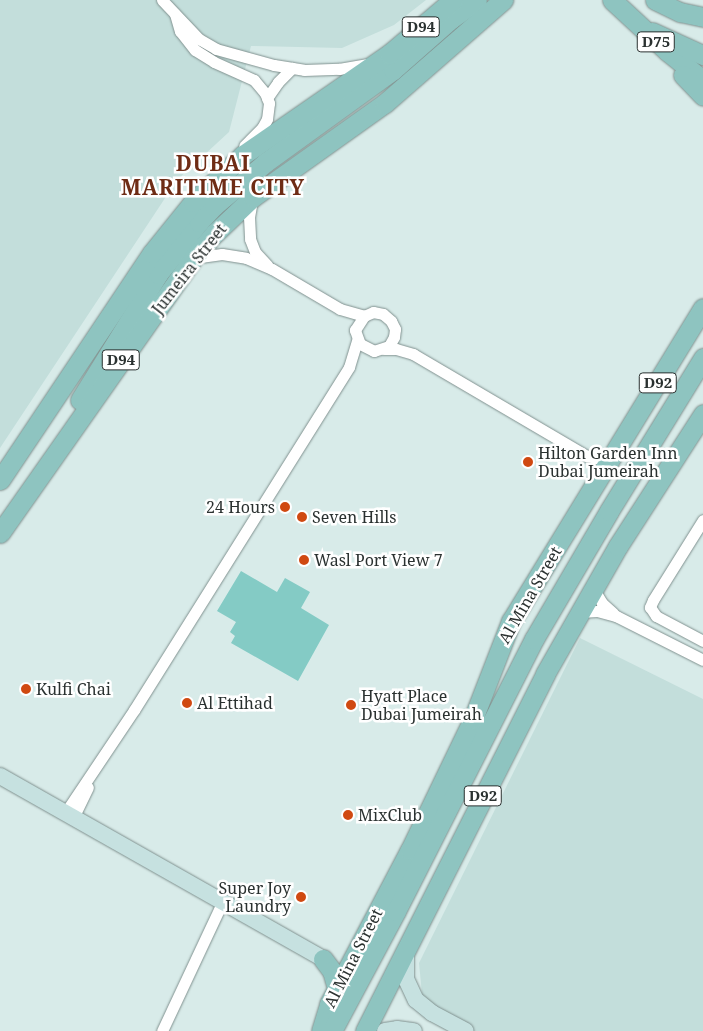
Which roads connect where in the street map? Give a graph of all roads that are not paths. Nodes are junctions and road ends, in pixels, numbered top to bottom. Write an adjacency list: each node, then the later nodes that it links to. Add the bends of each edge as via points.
1 (162, 0): 10 (street)
2 (453, 0): 15 (main road, D94)
3 (477, 0): 40 (main road, via 393,70 266,162 199,222 158,274 42,457)
4 (490, 0): 12 (main road)
5 (503, 0): 12 (main road, Jumeira Street / D94)
6 (520, 0): 12 (main road)
7 (612, 0): 13 (main road, D75)
8 (655, 0): 11 (main road, via 680,12)
9 (684, 0): 11 (main road)
10 (175, 14): 17 (street, via 210,46); 20 (street, via 180,32 195,50 254,80)
11 (703, 17)
12 (476, 24): 22 (main road, Jumeira Street / D94, via 359,123)
13 (641, 28): 14 (main road, D75); 16 (main road)
14 (667, 51): 18 (main road, D75); 19 (main road, via 686,79)
15 (389, 54): 17 (street, via 367,64 346,68); 21 (main road, D94, via 260,143)
16 (703, 55)
17 (292, 68): 20 (street)
18 (703, 80)
19 (703, 96)
20 (267, 98): 21 (street, via 269,109 264,123)
21 (225, 172): 39 (main road, D94, via 165,235)
22 (253, 197): 23 (main road, Jumeira Street / D94, via 214,233); 24 (street, via 249,217 250,239 255,252)
23 (194, 258): 24 (street, via 230,254); 40 (main road, Jumeira Street / D94)
24 (272, 269): 25 (street)
25 (334, 306): 27 (street); 29 (street, via 348,320)
26 (703, 308): 37 (main road, Al Mina Street / D92)
27 (364, 316): 28 (street, via 373,312 383,314 392,321); 29 (street)
28 (395, 332): 30 (street, via 392,342); 32 (street)
29 (356, 335): 31 (street); 34 (street)
30 (384, 350): 31 (street); 32 (street, via 396,349)
31 (369, 351): 34 (street)
32 (413, 354): 36 (street)
33 (703, 358): 50 (main road, via 530,647)
34 (349, 367): 51 (street, via 91,776 87,791)
35 (703, 414): 43 (main road, D92, via 643,504)
36 (587, 456): 37 (street); 38 (street)
37 (612, 458): 38 (main road, Al Mina Street / D92)
38 (600, 478): 46 (main road, Al Mina Street / D92)
39 (0, 480)
40 (26, 496): 42 (main road, Jumeira Street / D94)
41 (703, 520): 47 (street, via 650,607 656,616)
42 (0, 533)
43 (593, 588): 44 (main road, D92); 45 (street, via 602,603)
44 (580, 612): 45 (street, via 597,611); 53 (main road, D92)
45 (616, 616): 48 (street)
46 (504, 637): 50 (main road, via 495,676 461,761); 54 (main road, Al Mina Street / D92, via 473,719)
47 (703, 641)
48 (703, 660)
49 (0, 776): 51 (street, Al Mina Street)
50 (449, 806): 59 (main road)
51 (69, 815): 52 (street, Al Mina Street)
52 (226, 906): 55 (street, Al Mina Street); 57 (street)
53 (407, 944): 60 (main road, D92); 63 (street, via 404,967 416,1000 432,1013)
54 (355, 957): 55 (main road, via 338,961); 56 (main road, Al Mina Street / D92)
55 (323, 959): 56 (main road, via 332,971)
56 (337, 988): 58 (main road, Al Mina Street / D92, via 326,1011)
57 (162, 1031)
58 (322, 1031)
59 (332, 1031)
60 (365, 1031)
61 (385, 1031): 62 (street)
62 (414, 1031)
63 (466, 1031)

